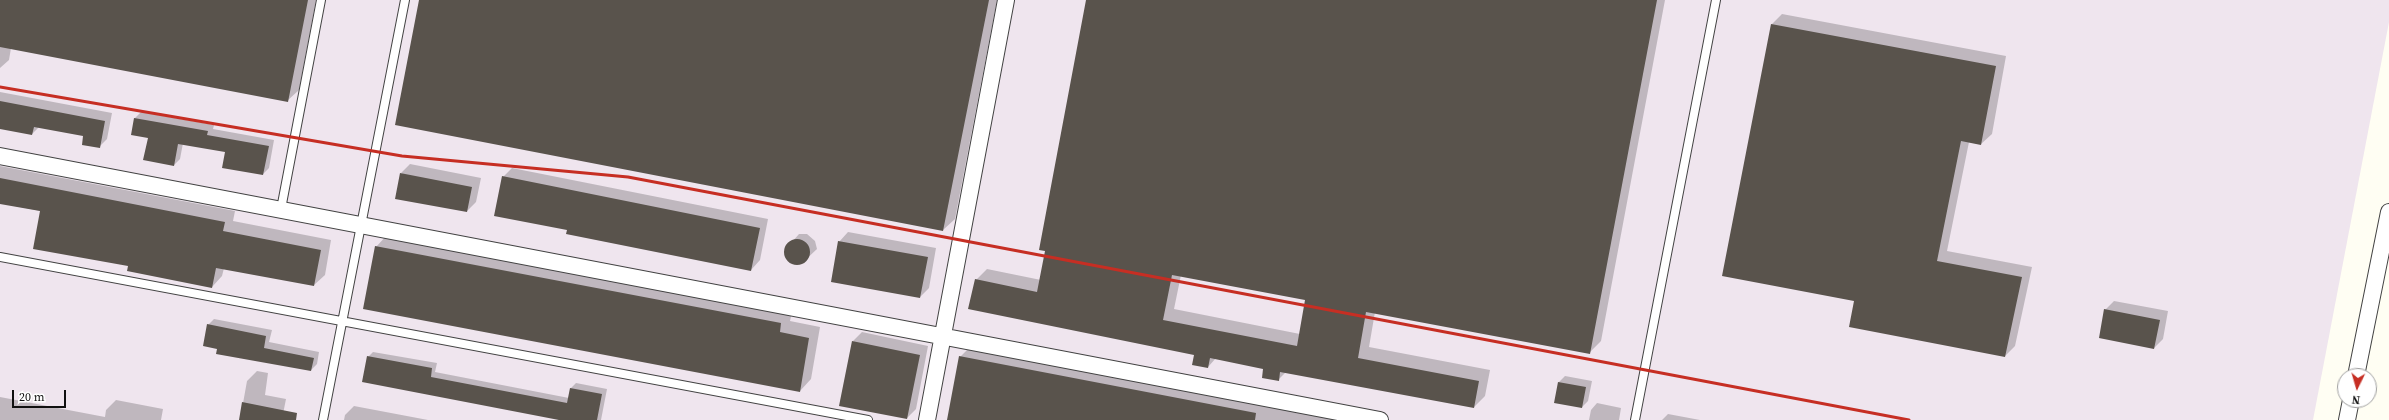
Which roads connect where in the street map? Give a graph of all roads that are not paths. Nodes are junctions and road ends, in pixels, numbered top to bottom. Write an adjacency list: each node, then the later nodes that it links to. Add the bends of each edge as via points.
1 (321, 0): 6 (lane)
2 (405, 0): 8 (lane)
3 (1006, 0): 11 (street)
4 (1716, 0): 18 (lane)
5 (0, 156): 6 (street)
6 (281, 209): 8 (street)
7 (2389, 212): 12 (street)
8 (362, 225): 10 (lane); 11 (street)
9 (0, 257): 10 (lane)
10 (343, 321): 14 (lane); 15 (lane)
11 (943, 336): 16 (street); 17 (street)
12 (2358, 368)
13 (2349, 408): 19 (street)
14 (323, 420)
15 (868, 420)
16 (927, 420)
17 (1380, 420)
18 (1635, 420)
19 (2347, 420)

